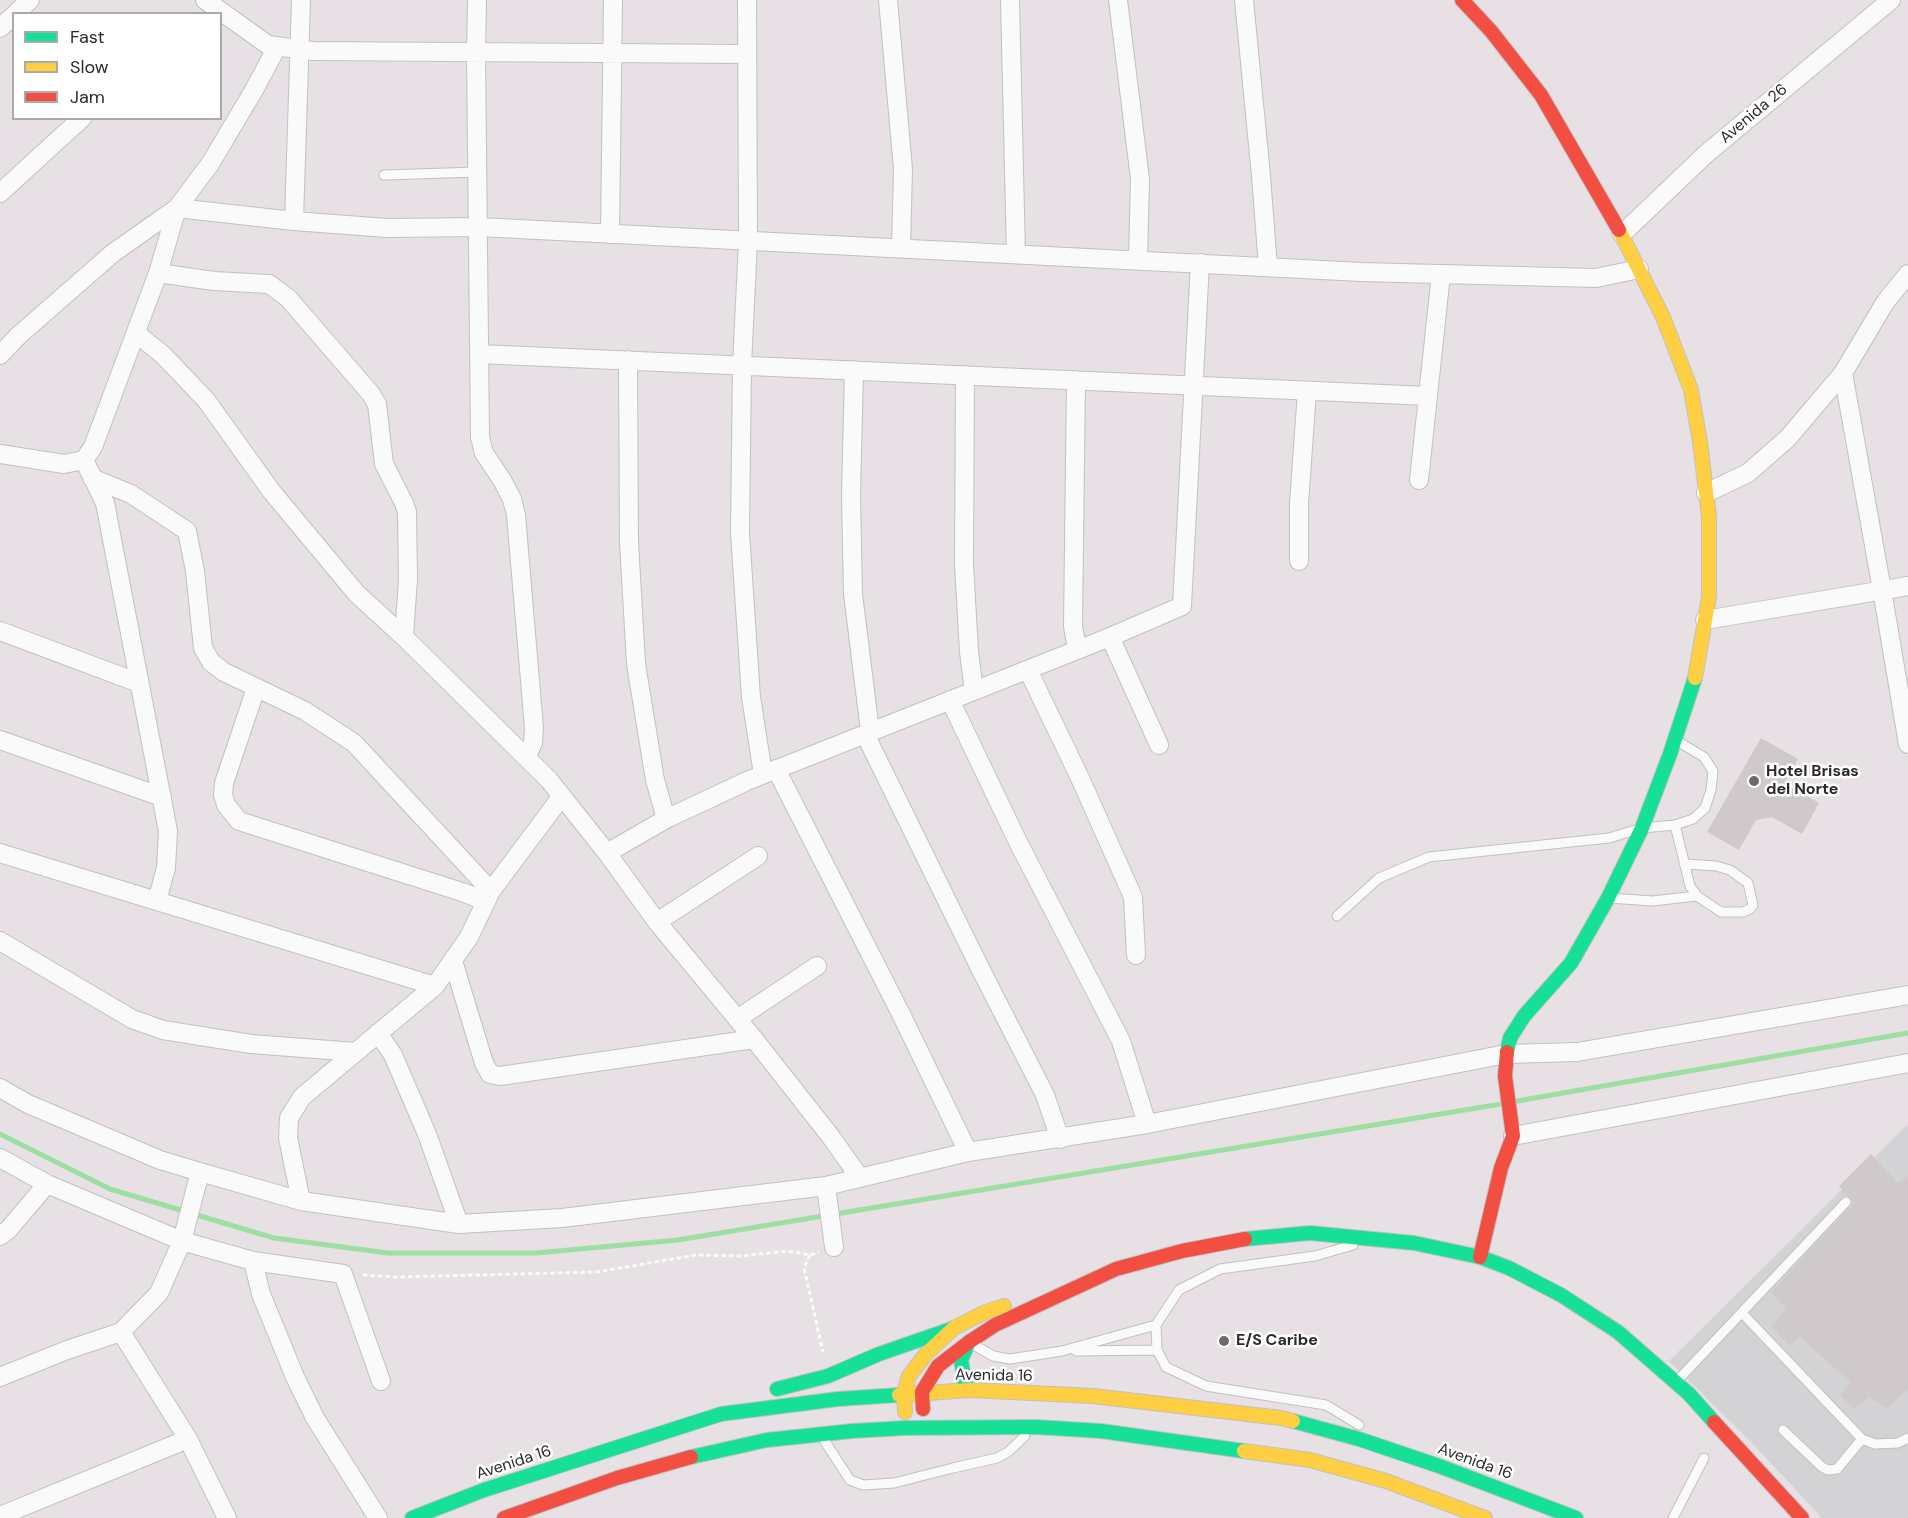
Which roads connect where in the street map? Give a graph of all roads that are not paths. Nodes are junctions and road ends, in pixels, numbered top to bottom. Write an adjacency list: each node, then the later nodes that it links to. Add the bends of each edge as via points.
1 (30, 0): 12 (street)
2 (301, 0): 17 (street)
3 (477, 0): 18 (street)
4 (613, 0): 19 (street)
5 (747, 0): 20 (street)
6 (888, 0): 31 (street, via 903,169)
7 (1010, 0): 32 (street)
8 (1118, 0): 33 (street, via 1140,179)
9 (1244, 0): 35 (street)
10 (1462, 0): 29 (main road, via 1541,95)
11 (1891, 0): 29 (street, Avenida 26, via 1706,154)
12 (16, 12)
13 (12, 16): 15 (street)
14 (222, 17): 16 (street)
15 (0, 28)
16 (277, 47): 17 (street); 25 (street, via 210,164)
17 (300, 50): 18 (street); 26 (street)
18 (476, 52): 19 (street); 22 (street)
19 (613, 53): 20 (street); 28 (street)
20 (747, 54): 30 (street)
21 (80, 120): 24 (street)
22 (478, 172): 23 (lane); 27 (street)
23 (384, 175)
24 (0, 193)
25 (177, 208): 26 (street); 37 (street); 42 (street, via 113,253)
26 (294, 221): 27 (street, via 387,228)
27 (479, 227): 28 (street); 41 (street)
28 (610, 234): 30 (street)
29 (1622, 234): 36 (main road)
30 (748, 241): 31 (street); 44 (street)
31 (901, 248): 32 (street)
32 (1016, 254): 33 (street)
33 (1138, 260): 34 (street)
34 (1200, 263): 35 (street); 49 (street)
35 (1268, 267): 38 (street)
36 (1639, 269): 38 (street, via 1596,278); 56 (main road, via 1663,317 1691,390)
37 (158, 273): 40 (street); 62 (street, via 269,284 288,298 371,394 377,404 384,464 406,512 408,579)
38 (1441, 274): 51 (street)
39 (1908, 274): 46 (street, via 1886,301)
40 (136, 333): 53 (street, via 93,447); 62 (street, via 206,400 272,492 357,594)
41 (479, 354): 43 (street); 75 (street, via 480,437 484,453 512,499 516,515 534,728)
42 (0, 355)
43 (628, 360): 44 (street); 79 (street, via 629,542 636,664 655,780)
44 (742, 365): 45 (street); 76 (street, via 740,533 751,698)
45 (854, 370): 47 (street); 70 (street, via 850,496 853,594)
46 (1843, 373): 56 (street, via 1788,438 1748,473); 59 (street)
47 (965, 375): 48 (street); 68 (street, via 964,564)
48 (1076, 380): 49 (street); 64 (street, via 1073,626)
49 (1194, 386): 50 (street); 63 (street, via 1182,606)
50 (1307, 391): 51 (street); 57 (street)
51 (1428, 396): 55 (street)
52 (0, 454): 53 (street, via 64,464)
53 (84, 460): 54 (street)
54 (92, 478): 66 (street, via 105,503); 67 (street, via 131,494 187,531 203,648 211,662 224,672)
55 (1419, 480)
56 (1706, 493): 60 (main road, via 1709,597)
57 (1299, 561)
58 (1908, 586): 59 (street)
59 (1882, 590): 60 (street); 73 (street)
60 (1705, 621): 71 (main road, via 1695,679)
61 (0, 631): 66 (street)
62 (404, 637): 75 (street)
63 (1110, 637): 64 (street); 74 (street)
64 (1077, 650): 65 (street)
65 (1028, 670): 68 (street); 93 (street, via 1133,897)
66 (139, 683): 78 (street)
67 (256, 688): 86 (street, via 305,711 354,743 412,804); 86 (street, via 224,783 226,806 239,821 462,892)
68 (974, 691): 69 (street)
69 (950, 700): 70 (street); 105 (street, via 1121,1041)
70 (868, 733): 76 (street); 107 (street, via 1045,1095)
71 (1675, 739): 80 (lane, via 1704,757 1713,771 1712,790 1705,808 1693,819); 81 (main road)
72 (0, 740): 78 (street)
73 (1908, 744)
74 (1159, 745)
75 (527, 756): 77 (street)
76 (770, 772): 79 (street); 108 (street, via 900,1012)
77 (562, 796): 83 (street); 86 (street)
78 (162, 797): 89 (street, via 168,831 166,868)
79 (666, 819): 83 (street)
80 (1675, 825): 81 (lane); 85 (lane)
81 (1642, 828): 88 (main road); 90 (lane, via 1610,838 1429,857 1379,878)
82 (0, 853): 89 (street)
83 (607, 853): 91 (street)
84 (758, 856): 91 (street)
85 (1686, 864): 87 (lane, via 1690,886); 87 (lane, via 1730,870 1748,883 1753,905 1743,912 1721,912)
86 (488, 896): 94 (street)
87 (1697, 896): 88 (lane, via 1652,901)
88 (1608, 898): 102 (main road, via 1571,963 1524,1016 1510,1038)
89 (157, 901): 96 (street)
90 (1337, 916)
91 (657, 922): 98 (street)
92 (0, 941): 101 (street, via 132,1019 163,1030 251,1044)
93 (1136, 955)
94 (453, 961): 96 (street); 100 (street, via 490,1074 500,1076)
95 (817, 966): 98 (street)
96 (435, 986): 99 (street)
97 (1908, 995): 102 (street, via 1577,1052)
98 (737, 1019): 100 (street)
99 (378, 1033): 101 (street); 116 (street, via 393,1055 427,1134)
100 (754, 1039): 111 (street)
101 (356, 1052): 114 (street, via 302,1097 289,1118 288,1138)
102 (1506, 1054): 105 (street); 106 (main road)
103 (1908, 1063): 106 (street)
104 (0, 1088): 110 (street, via 28,1104 160,1160)
105 (1147, 1124): 107 (street)
106 (1512, 1129): 121 (main road)
107 (1060, 1139): 108 (street)
108 (968, 1152): 111 (street)
109 (0, 1158): 112 (street)
110 (200, 1172): 114 (street); 119 (street)
111 (860, 1178): 113 (street)
112 (48, 1184): 117 (street); 119 (street)
113 (826, 1186): 116 (street, via 562,1218); 120 (street)
114 (301, 1201): 116 (street)
115 (1846, 1203): 124 (lane)
116 (459, 1224)
117 (0, 1236)
118 (1372, 1239): 121 (main road); 123 (main road, via 1310,1233 1247,1239 1116,1269); 125 (lane, via 1315,1256 1220,1269 1179,1290)
119 (182, 1241): 122 (street); 127 (street, via 159,1293)
120 (834, 1247)
121 (1480, 1257): 133 (main road, via 1562,1295 1618,1332)
122 (253, 1261): 132 (street, via 343,1274); 152 (street, via 261,1294 315,1418)
123 (1074, 1288): 126 (main road, via 1012,1303); 128 (main road)
124 (1742, 1313): 133 (lane); 147 (lane)
125 (1156, 1325): 129 (lane); 130 (lane)
126 (954, 1328): 136 (main road, via 909,1376); 137 (main road, via 828,1376 756,1395)
127 (121, 1332): 131 (street); 146 (street)
128 (969, 1341): 130 (lane, via 993,1356 1010,1359); 134 (main road, via 962,1360 965,1384); 135 (main road, via 938,1366)
129 (1156, 1350): 130 (lane); 141 (lane, via 1166,1367 1206,1386 1326,1405)
130 (1062, 1351)
131 (0, 1377)
132 (381, 1381)
133 (1676, 1382): 158 (main road)
134 (970, 1390): 135 (main road, Avenida 16); 148 (main road, Avenida 16, via 1093,1396 1281,1418)
135 (922, 1392): 136 (main road, Avenida 16); 140 (main road)
136 (904, 1393): 137 (main road, Avenida 16); 139 (main road)
137 (722, 1414): 153 (main road, Avenida 16, via 484,1490)
138 (1036, 1426): 140 (main road); 143 (lane, via 998,1458 894,1483 863,1485 850,1480); 155 (main road, via 1101,1431 1310,1460 1386,1481)
139 (905, 1428): 140 (main road); 143 (main road)
140 (924, 1428)
141 (1366, 1429)
142 (1783, 1430): 147 (lane, via 1828,1470 1837,1469)
143 (820, 1435): 154 (main road, via 767,1440 692,1458 617,1478)
144 (1377, 1435): 148 (lane)
145 (1908, 1438): 147 (lane, via 1899,1443 1875,1444)
146 (188, 1439): 150 (street); 151 (street)
147 (1862, 1439)
148 (1417, 1458): 156 (main road, Avenida 16)
149 (1704, 1458): 157 (lane)
150 (0, 1516)
151 (227, 1518)
152 (378, 1518)
153 (412, 1518)
154 (504, 1518)
155 (1485, 1518)
156 (1576, 1518)
157 (1673, 1518)
158 (1802, 1518)

